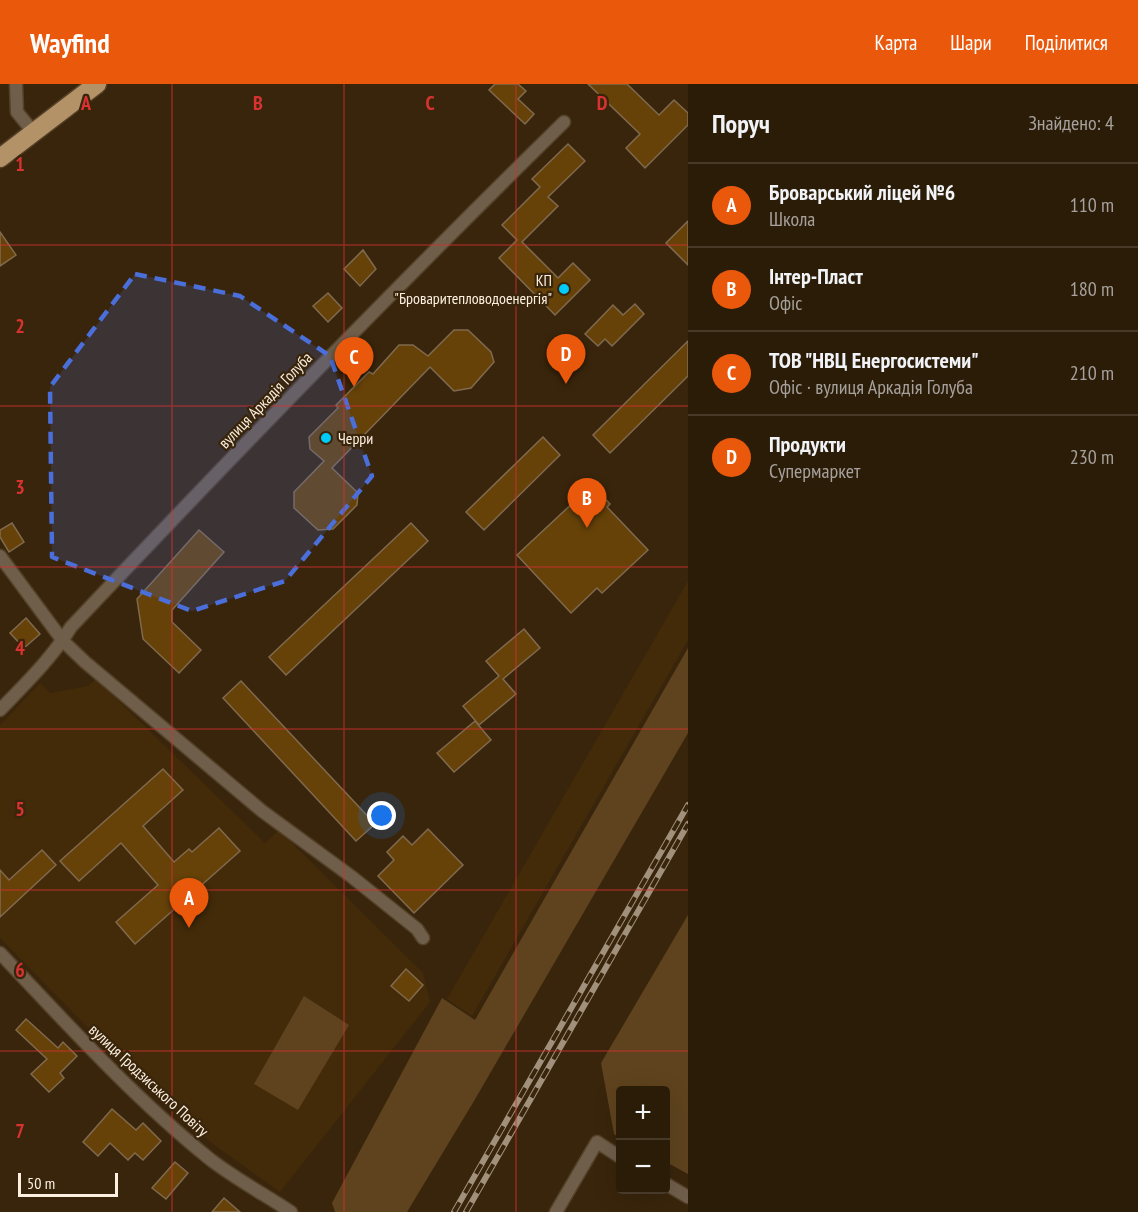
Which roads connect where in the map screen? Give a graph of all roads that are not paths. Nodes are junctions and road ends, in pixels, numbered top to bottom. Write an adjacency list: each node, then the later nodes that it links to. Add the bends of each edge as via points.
1 (16, 84): 4 (street, via 17,112)
2 (97, 84): 4 (main road)
3 (564, 122): 8 (street, вулиця Аркадія Голуба, via 198,492)
4 (34, 133): 5 (main road)
5 (0, 158)
6 (0, 555): 7 (street)
7 (4, 571): 8 (street)
8 (63, 640): 9 (street, вулиця Аркадія Голуба); 10 (street, via 262,811 352,877)
9 (0, 710)
10 (423, 938)
11 (0, 953): 15 (street, вулиця Гродзиського Повіту, via 157,1114 213,1161)
12 (616, 1154): 16 (street, via 597,1142)
13 (670, 1186): 14 (street)
14 (688, 1197)
15 (291, 1212)
16 (556, 1212)

